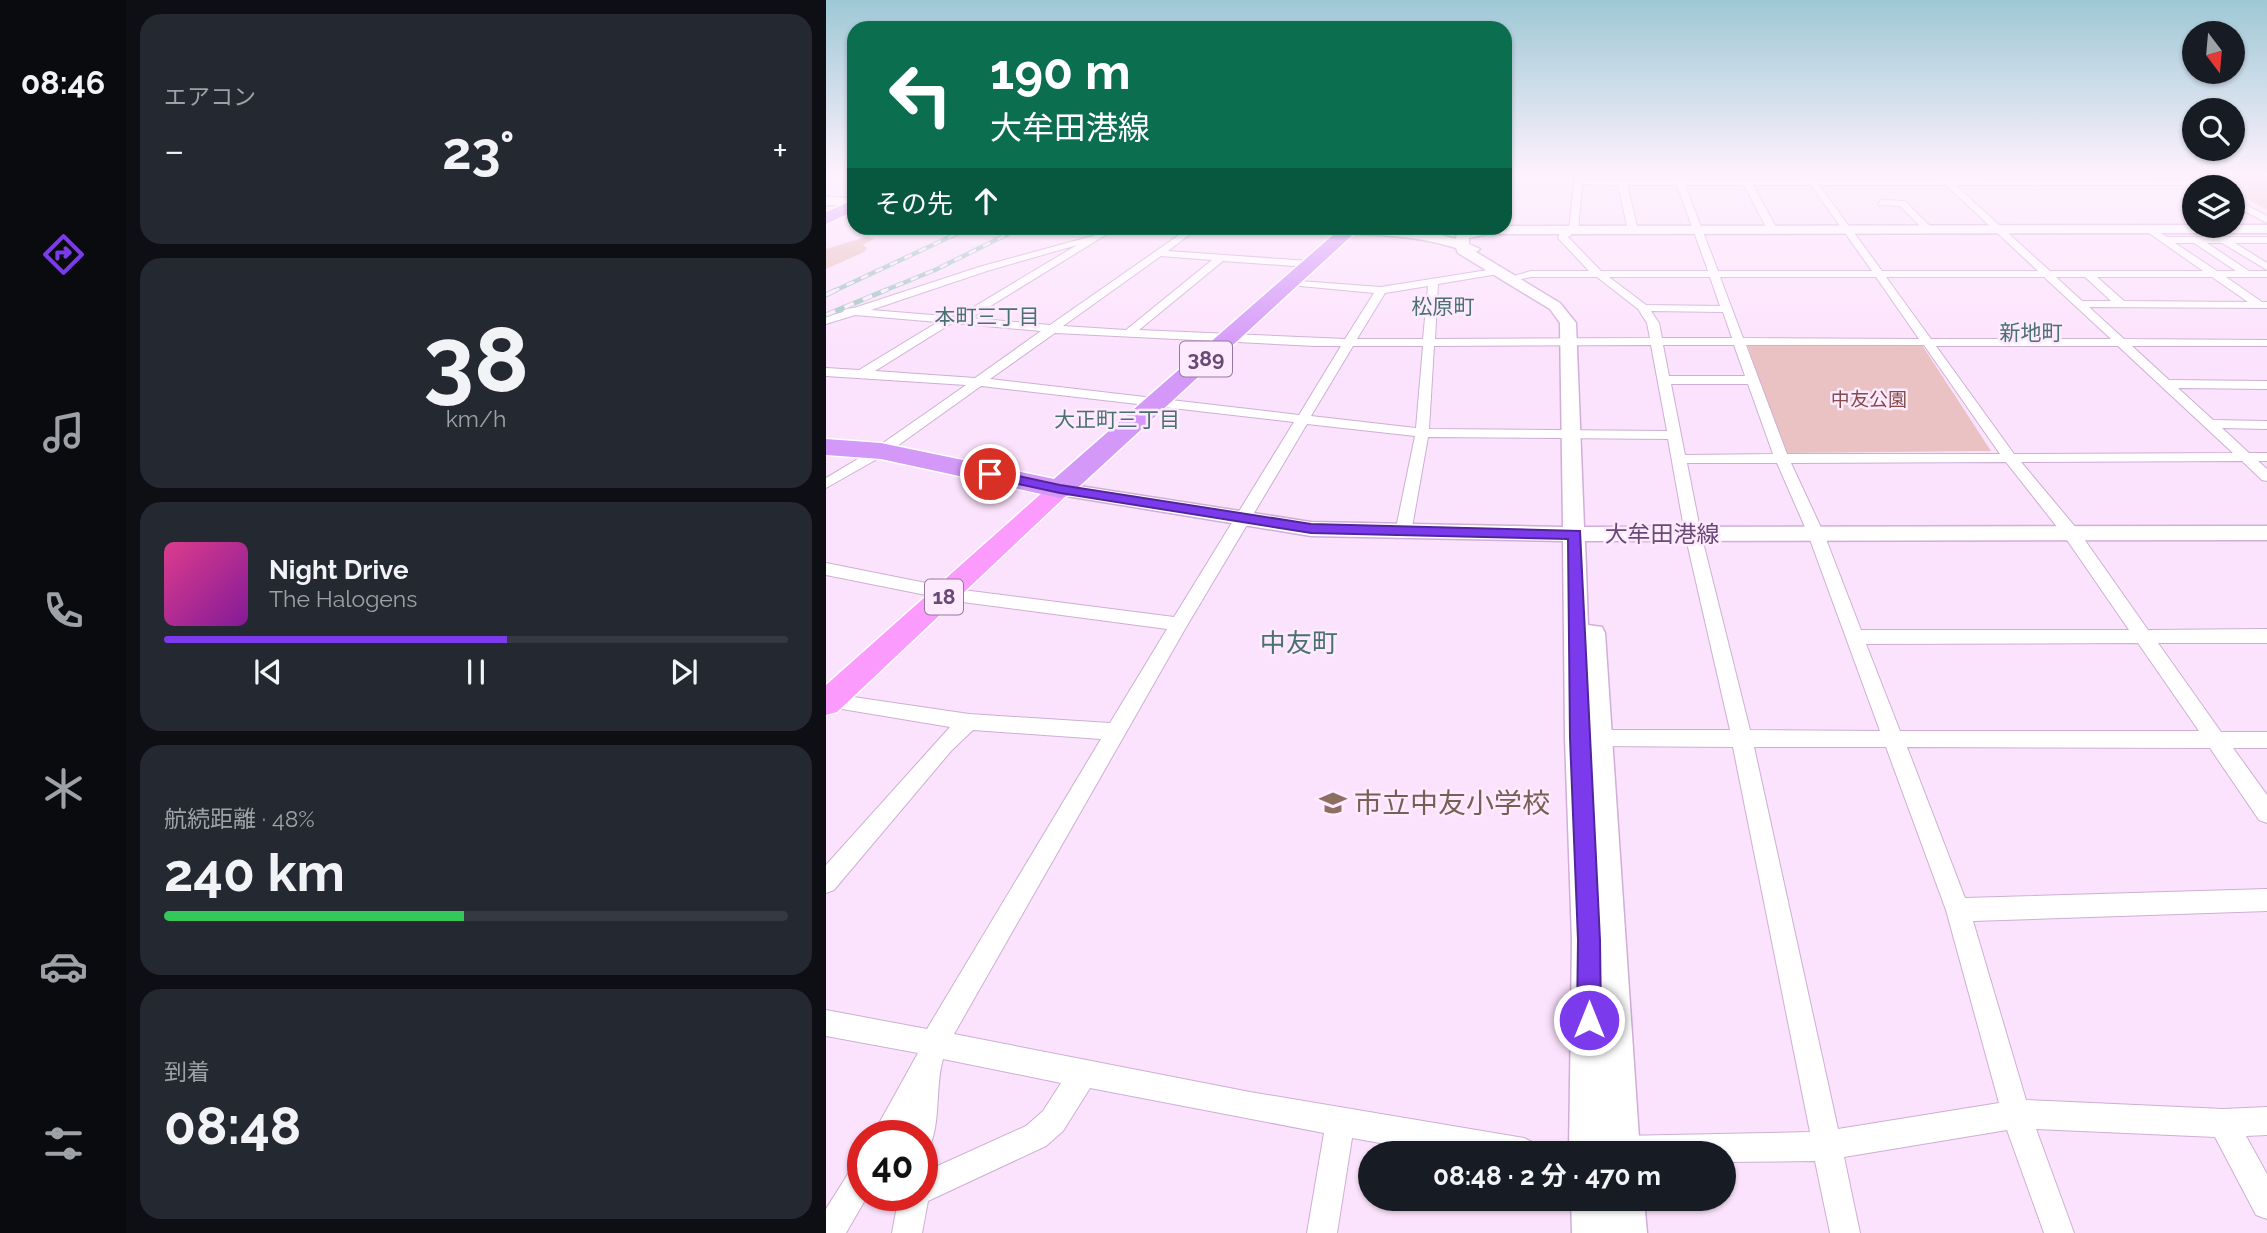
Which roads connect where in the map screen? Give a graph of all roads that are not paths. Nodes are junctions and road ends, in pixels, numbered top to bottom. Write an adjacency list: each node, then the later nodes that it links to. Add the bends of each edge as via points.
1 (1566, 234): 28 (street, via 1563,237)
2 (1699, 234): 34 (street)
3 (1850, 234): 29 (street)
4 (2004, 234): 26 (street)
5 (2132, 234): 6 (street)
6 (2156, 234): 7 (street); 17 (street); 30 (street)
7 (2182, 234)
8 (1100, 235): 13 (street)
9 (1184, 235): 22 (street)
10 (1337, 235): 25 (highway, 389)
11 (1428, 235): 20 (street)
12 (1462, 235): 20 (street)
13 (1097, 237): 42 (street); 43 (street)
14 (2207, 238): 17 (street)
15 (2228, 238): 24 (street)
16 (2240, 238): 18 (street)
17 (2196, 240): 31 (street)
18 (2251, 240): 19 (street); 21 (street)
19 (2267, 240)
20 (1461, 245): 33 (street)
21 (2267, 250)
22 (1159, 253): 23 (street); 45 (street)
23 (1221, 257): 25 (street); 46 (street)
24 (2267, 267)
25 (1299, 270): 36 (street); 47 (highway, 389)
26 (2048, 273): 27 (street); 29 (street); 37 (street)
27 (2086, 273): 30 (street); 38 (street)
28 (1599, 274): 33 (street); 34 (street); 40 (street)
29 (1881, 274): 34 (street); 51 (street)
30 (2215, 274): 31 (street); 39 (street)
31 (2247, 274): 32 (street)
32 (2267, 274)
33 (1510, 275): 35 (street); 48 (street, via 1563,314)
34 (1716, 275): 41 (street)
35 (1433, 283): 36 (street); 53 (street)
36 (1381, 290): 55 (street)
37 (2081, 304): 38 (street); 52 (street)
38 (2121, 304): 39 (street)
39 (2264, 307)
40 (1644, 308): 41 (street); 49 (street)
41 (1728, 309): 50 (street)
42 (848, 311): 43 (street); 44 (street)
43 (955, 320): 45 (street); 57 (street)
44 (826, 321)
45 (1052, 329): 46 (street); 60 (street)
46 (1129, 333): 47 (street)
47 (1219, 339): 55 (street); 63 (highway, 389)
48 (1573, 341): 49 (street); 53 (street); 68 (street)
49 (1656, 341): 50 (street); 58 (street)
50 (1740, 341): 51 (street); 59 (street)
51 (1927, 341): 52 (street); 76 (street)
52 (2120, 341): 54 (street); 61 (street)
53 (1430, 342): 55 (street); 67 (street)
54 (2267, 343)
55 (1351, 344): 64 (street)
56 (826, 372): 57 (street)
57 (862, 374): 60 (street)
58 (1663, 380): 59 (street); 69 (street)
59 (1754, 380): 75 (street)
60 (979, 382): 63 (street); 71 (street)
61 (2167, 384): 62 (street); 65 (street)
62 (2267, 385)
63 (1148, 403): 64 (street); 79 (highway, 389)
64 (1303, 419): 67 (street); 80 (street)
65 (2210, 424): 66 (street); 72 (street)
66 (2267, 425)
67 (1422, 433): 68 (street); 81 (street)
68 (1578, 434): 69 (street); 84 (street)
69 (1674, 435): 74 (street)
70 (826, 447): 71 (highway)
71 (881, 451): 78 (street); 79 (highway)
72 (2245, 457): 73 (street); 76 (street); 77 (street)
73 (2267, 457)
74 (1678, 458): 75 (street); 85 (street)
75 (1782, 459): 76 (street); 86 (street)
76 (2011, 459): 82 (street)
77 (2267, 477)
78 (826, 484)
79 (1052, 487): 80 (street, 大牟田港線); 88 (main road, 18)
80 (1243, 519): 81 (street, 大牟田港線, via 1311,529); 89 (street)
81 (1403, 533): 84 (street, 大牟田港線)
82 (2071, 533): 83 (street, 大牟田港線); 86 (street, 大牟田港線); 92 (street)
83 (2267, 533)
84 (1582, 534): 85 (street, 大牟田港線); 96 (street); 116 (street, via 1579,738)
85 (1693, 534): 86 (street, 大牟田港線); 97 (street)
86 (1816, 534): 91 (street)
87 (826, 569): 88 (street)
88 (936, 592): 89 (street); 93 (main road, 18)
89 (1179, 624): 95 (street)
90 (2267, 636): 92 (street)
91 (1855, 637): 92 (street); 98 (street)
92 (2146, 637): 99 (street)
93 (827, 692): 94 (street)
94 (969, 722): 95 (street); 102 (street)
95 (1117, 732): 106 (street)
96 (1598, 738): 97 (street); 117 (street)
97 (1742, 740): 98 (street); 118 (street)
98 (1892, 740): 99 (street); 104 (street)
99 (2216, 740): 100 (street); 101 (street)
100 (2267, 740)
101 (2267, 813)
102 (826, 882)
103 (2267, 900): 104 (street)
104 (1958, 910): 109 (street)
105 (826, 1023): 106 (street)
106 (935, 1041): 107 (street); 108 (street)
107 (926, 1068): 110 (street); 111 (street)
108 (1083, 1074): 114 (street); 120 (street, via 1060,1112 1036,1136)
109 (2016, 1114): 113 (street); 118 (street); 132 (street)
110 (895, 1120)
111 (921, 1120)
112 (2267, 1121): 113 (street)
113 (2223, 1123): 122 (street)
114 (1340, 1124): 115 (street); 128 (street)
115 (1448, 1141)
116 (1604, 1141)
117 (1605, 1141)
118 (1825, 1146): 119 (street); 131 (street)
119 (1736, 1148)
120 (938, 1182)
121 (847, 1203): 126 (street)
122 (2267, 1204)
123 (911, 1211): 127 (street)
124 (1593, 1211): 129 (street)
125 (1624, 1211): 130 (street)
126 (829, 1233)
127 (907, 1233)
128 (1322, 1233)
129 (1594, 1233)
130 (1625, 1233)
131 (1845, 1233)
132 (2059, 1233)

